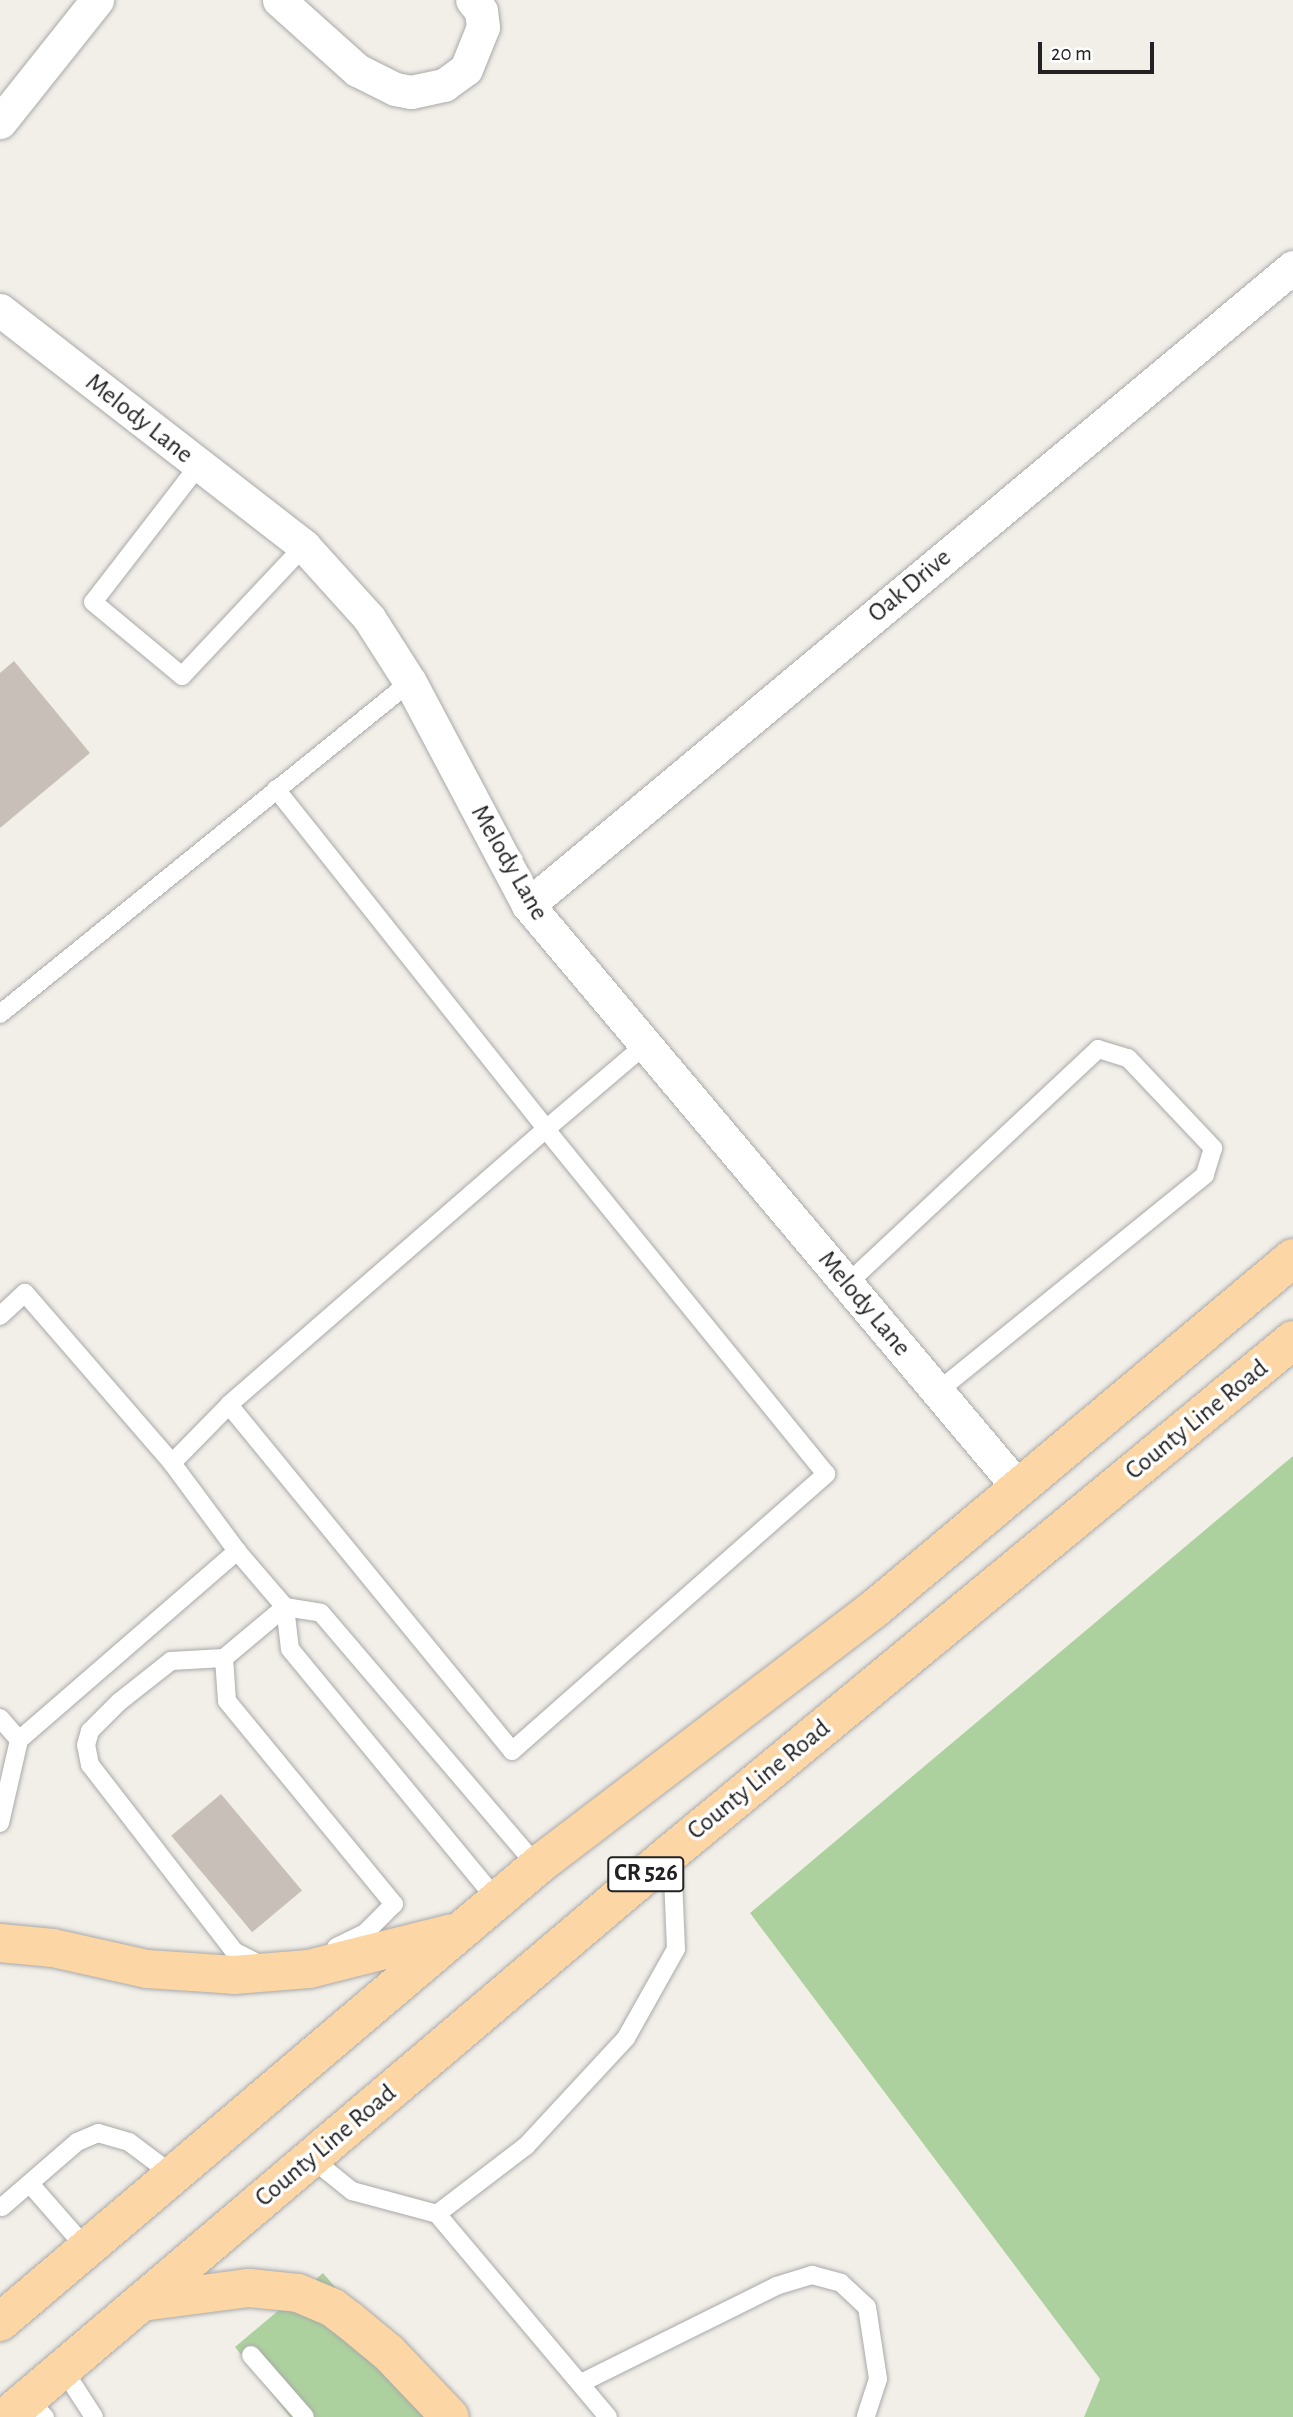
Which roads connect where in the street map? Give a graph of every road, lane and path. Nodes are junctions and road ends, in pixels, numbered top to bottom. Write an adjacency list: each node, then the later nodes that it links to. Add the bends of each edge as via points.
1 (97, 0): 4 (street)
2 (279, 0): 3 (street, via 357,70 411,92 444,85 466,69 483,27 481,11)
3 (472, 0)
4 (0, 122)
5 (1293, 267): 11 (street, Oak Drive)
6 (0, 310): 7 (street, Melody Lane)
7 (199, 465): 8 (street, Melody Lane); 8 (lane, via 93,602 182,676)
8 (304, 546): 9 (street, Melody Lane, via 369,618)
9 (410, 682): 10 (lane); 11 (street, Melody Lane)
10 (276, 789): 12 (lane); 14 (lane)
11 (528, 905): 13 (street, Melody Lane)
12 (0, 1014)
13 (644, 1046): 14 (lane); 16 (street, Melody Lane)
14 (546, 1129): 20 (lane); 20 (lane, via 826,1474 512,1751)
15 (1293, 1258): 22 (main road, CR 526)
16 (847, 1284): 19 (street, Melody Lane); 19 (lane, via 1098,1049 1128,1058 1213,1148 1205,1175)
17 (0, 1316): 21 (lane, via 25,1293)
18 (1293, 1340): 29 (main road, County Line Road / CR 526)
19 (938, 1391): 22 (street, Melody Lane)
20 (229, 1405): 21 (lane)
21 (172, 1463): 23 (lane)
22 (1018, 1487): 30 (main road, CR 526, via 873,1609)
23 (237, 1551): 24 (lane); 27 (lane)
24 (285, 1607): 25 (lane); 30 (lane, via 321,1613); 31 (lane, via 290,1649)
25 (224, 1658): 25 (lane, via 171,1661 119,1702 90,1731 86,1745 90,1765 234,1951 247,1961 266,1965 315,1958 365,1933 394,1904 227,1701)
26 (0, 1718): 27 (lane)
27 (19, 1740): 28 (lane)
28 (0, 1823)
29 (672, 1852): 34 (main road, County Line Road / CR 526); 38 (lane, via 676,1949 626,2038 526,2146)
30 (537, 1866): 31 (main road, CR 526)
31 (497, 1900): 32 (main road, CR 526)
32 (461, 1931): 33 (main road, via 309,1969 234,1975 147,1969 53,1948); 35 (main road, CR 526)
33 (0, 1943)
34 (311, 2158): 38 (lane, via 352,2191); 40 (main road, County Line Road / CR 526)
35 (173, 2175): 36 (lane, via 129,2142 99,2133 77,2142); 39 (main road, CR 526)
36 (32, 2185): 37 (lane); 39 (lane)
37 (2, 2207)
38 (437, 2214): 44 (lane)
39 (87, 2249): 41 (main road, CR 526)
40 (142, 2302): 43 (main road, County Line Road / CR 526); 48 (main road, via 249,2288 299,2293 333,2308 379,2345)
41 (0, 2322)
42 (251, 2355): 47 (lane)
43 (63, 2369): 45 (main road, County Line Road / CR 526); 46 (lane)
44 (583, 2382): 49 (lane); 50 (lane, via 776,2286 812,2275 841,2283 867,2307 878,2379)
45 (27, 2411)
46 (94, 2417)
47 (305, 2417)
48 (450, 2417)
49 (608, 2417)
50 (866, 2417)

